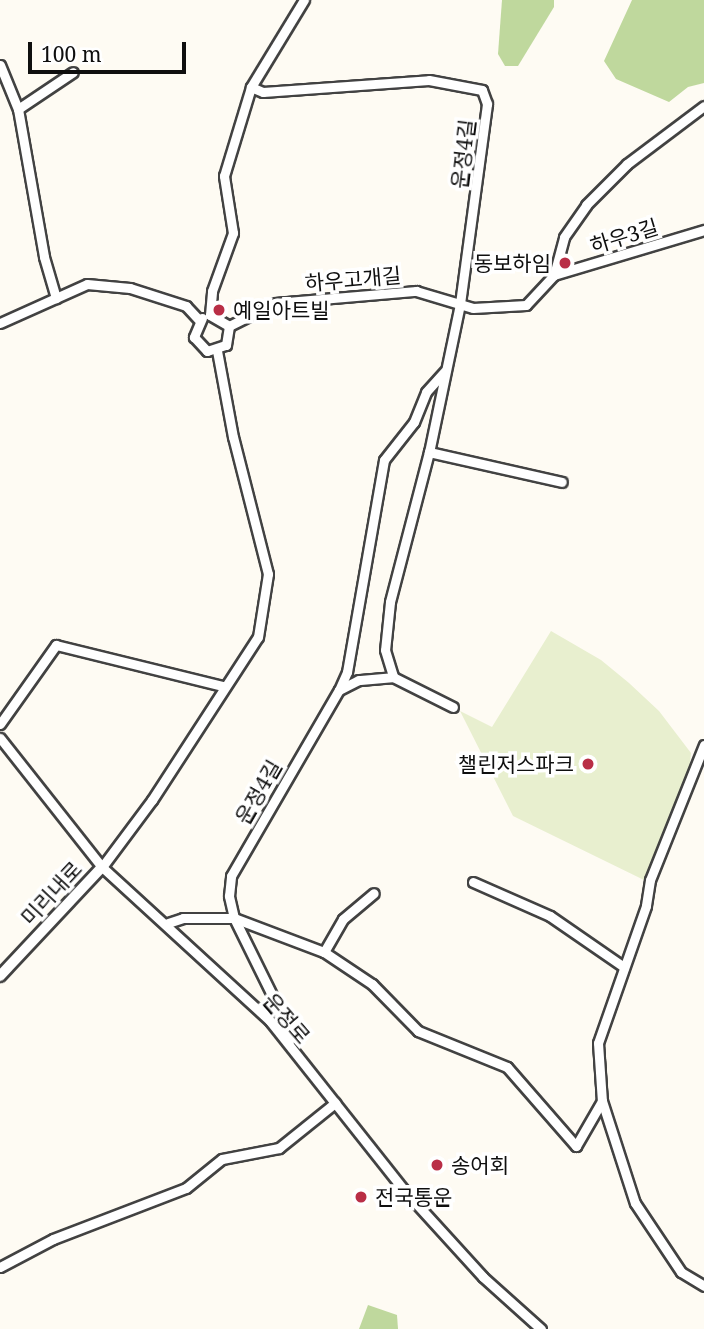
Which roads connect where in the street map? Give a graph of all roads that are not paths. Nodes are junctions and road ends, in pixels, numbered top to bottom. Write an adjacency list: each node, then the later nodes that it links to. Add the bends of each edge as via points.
1 (304, 0): 4 (street)
2 (0, 65): 6 (street)
3 (73, 72): 6 (street)
4 (251, 87): 10 (street, 운정4길, via 263,92 429,80 482,90 487,104); 11 (street, via 224,176 233,233 212,291)
5 (704, 106): 8 (street, 하우고개길, via 627,164 586,205 564,237)
6 (18, 109): 9 (street, via 44,257)
7 (704, 230): 8 (street, 하우3길)
8 (554, 275): 10 (street, 하우고개길, via 526,305 473,308)
9 (56, 298): 12 (street, via 87,284 130,288 186,306); 13 (street)
10 (460, 304): 14 (street, 하우고개길, via 416,291 275,303); 16 (street, 운정4길)
11 (210, 315): 12 (street); 14 (street)
12 (199, 320): 15 (street, via 194,328 199,346)
13 (0, 323)
14 (229, 326): 15 (street, via 226,345)
15 (217, 351): 20 (street, via 233,437 268,574 258,637)
16 (446, 369): 17 (street, 운정4길); 21 (street, 운정4길, via 426,392 414,422 384,460 347,672)
17 (429, 452): 18 (street); 19 (street, 운정4길, via 390,602 385,650)
18 (562, 482)
19 (393, 677): 21 (street, via 359,680); 22 (street)
20 (223, 686): 23 (street, via 56,645); 26 (street, via 152,800)
21 (339, 690): 29 (street, 운정4길, via 231,876)
22 (453, 707)
23 (0, 724)
24 (0, 738): 26 (street, 운정로)
25 (704, 745): 32 (street, via 650,880 646,905)
26 (102, 867): 30 (street, 운정로); 33 (street, 미리내로)
27 (473, 882): 32 (street, via 550,916)
28 (374, 893): 31 (street, via 343,919)
29 (234, 918): 30 (street, via 183,918); 31 (street); 34 (street, 운정4길)
30 (168, 923): 34 (street, 운정로)
31 (324, 952): 35 (street, via 372,984 418,1031 507,1067 576,1146)
32 (623, 967): 35 (street, via 598,1043)
33 (0, 976)
34 (292, 1048): 36 (street, 운정로)
35 (602, 1101): 38 (street, via 635,1203 681,1272)
36 (335, 1103): 37 (street, via 279,1148 222,1159 186,1188 53,1239); 39 (street, 운정로, via 465,1258)
37 (0, 1267)
38 (704, 1286)
39 (541, 1329)

